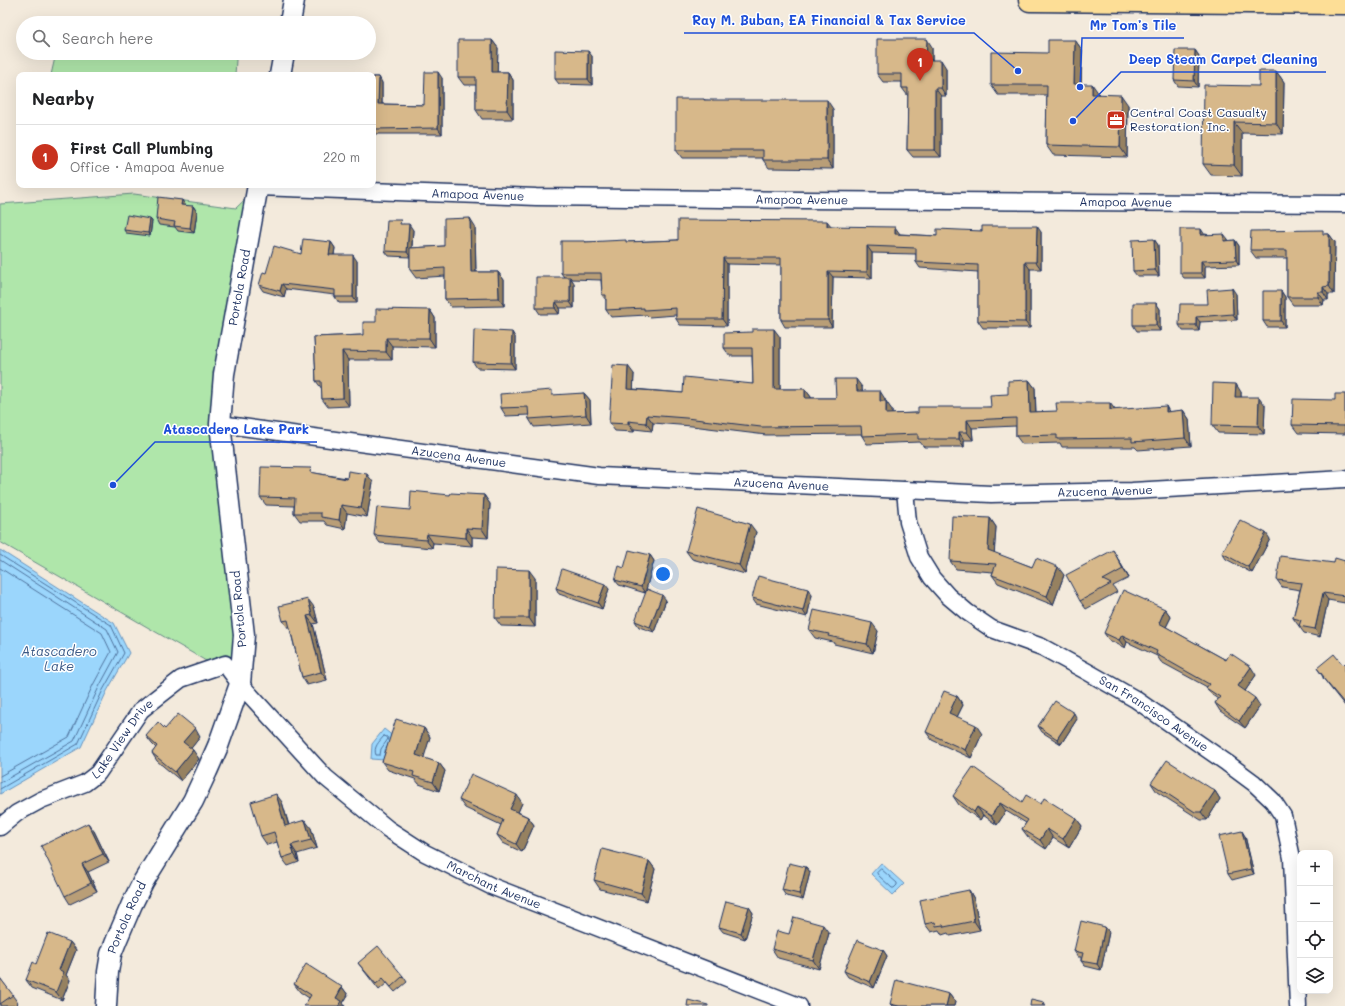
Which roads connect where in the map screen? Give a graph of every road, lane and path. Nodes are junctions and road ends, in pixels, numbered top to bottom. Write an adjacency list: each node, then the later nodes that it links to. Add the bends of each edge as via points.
1 (294, 0): 4 (street)
2 (1030, 0): 3 (main road)
3 (1345, 2)
4 (291, 16)
5 (283, 60): 6 (street)
6 (281, 72)
7 (258, 188): 10 (street, Portola Road, via 224,374)
8 (309, 188): 9 (street, Amapoa Avenue, via 536,197)
9 (1345, 204)
10 (220, 424): 12 (street, Azucena Avenue, via 599,476); 13 (street, Portola Road, via 244,635)
11 (1345, 479): 12 (street, Azucena Avenue, via 1132,491 991,494)
12 (905, 490): 17 (street, San Francisco Avenue, via 908,522 920,557 932,578 948,596 992,629 1042,647 1134,699 1227,763 1273,801 1283,816 1292,858)
13 (240, 684): 14 (street, Lake View Drive, via 225,664 181,679 141,710 98,773 85,783 41,800 17,813); 15 (street, Portola Road, via 218,746 193,801 143,882 117,939 108,972); 16 (street, Marchant Avenue, via 324,777 388,829 425,853 491,886)
14 (0, 827)
15 (106, 1006)
16 (799, 1006)
17 (1298, 1006)

